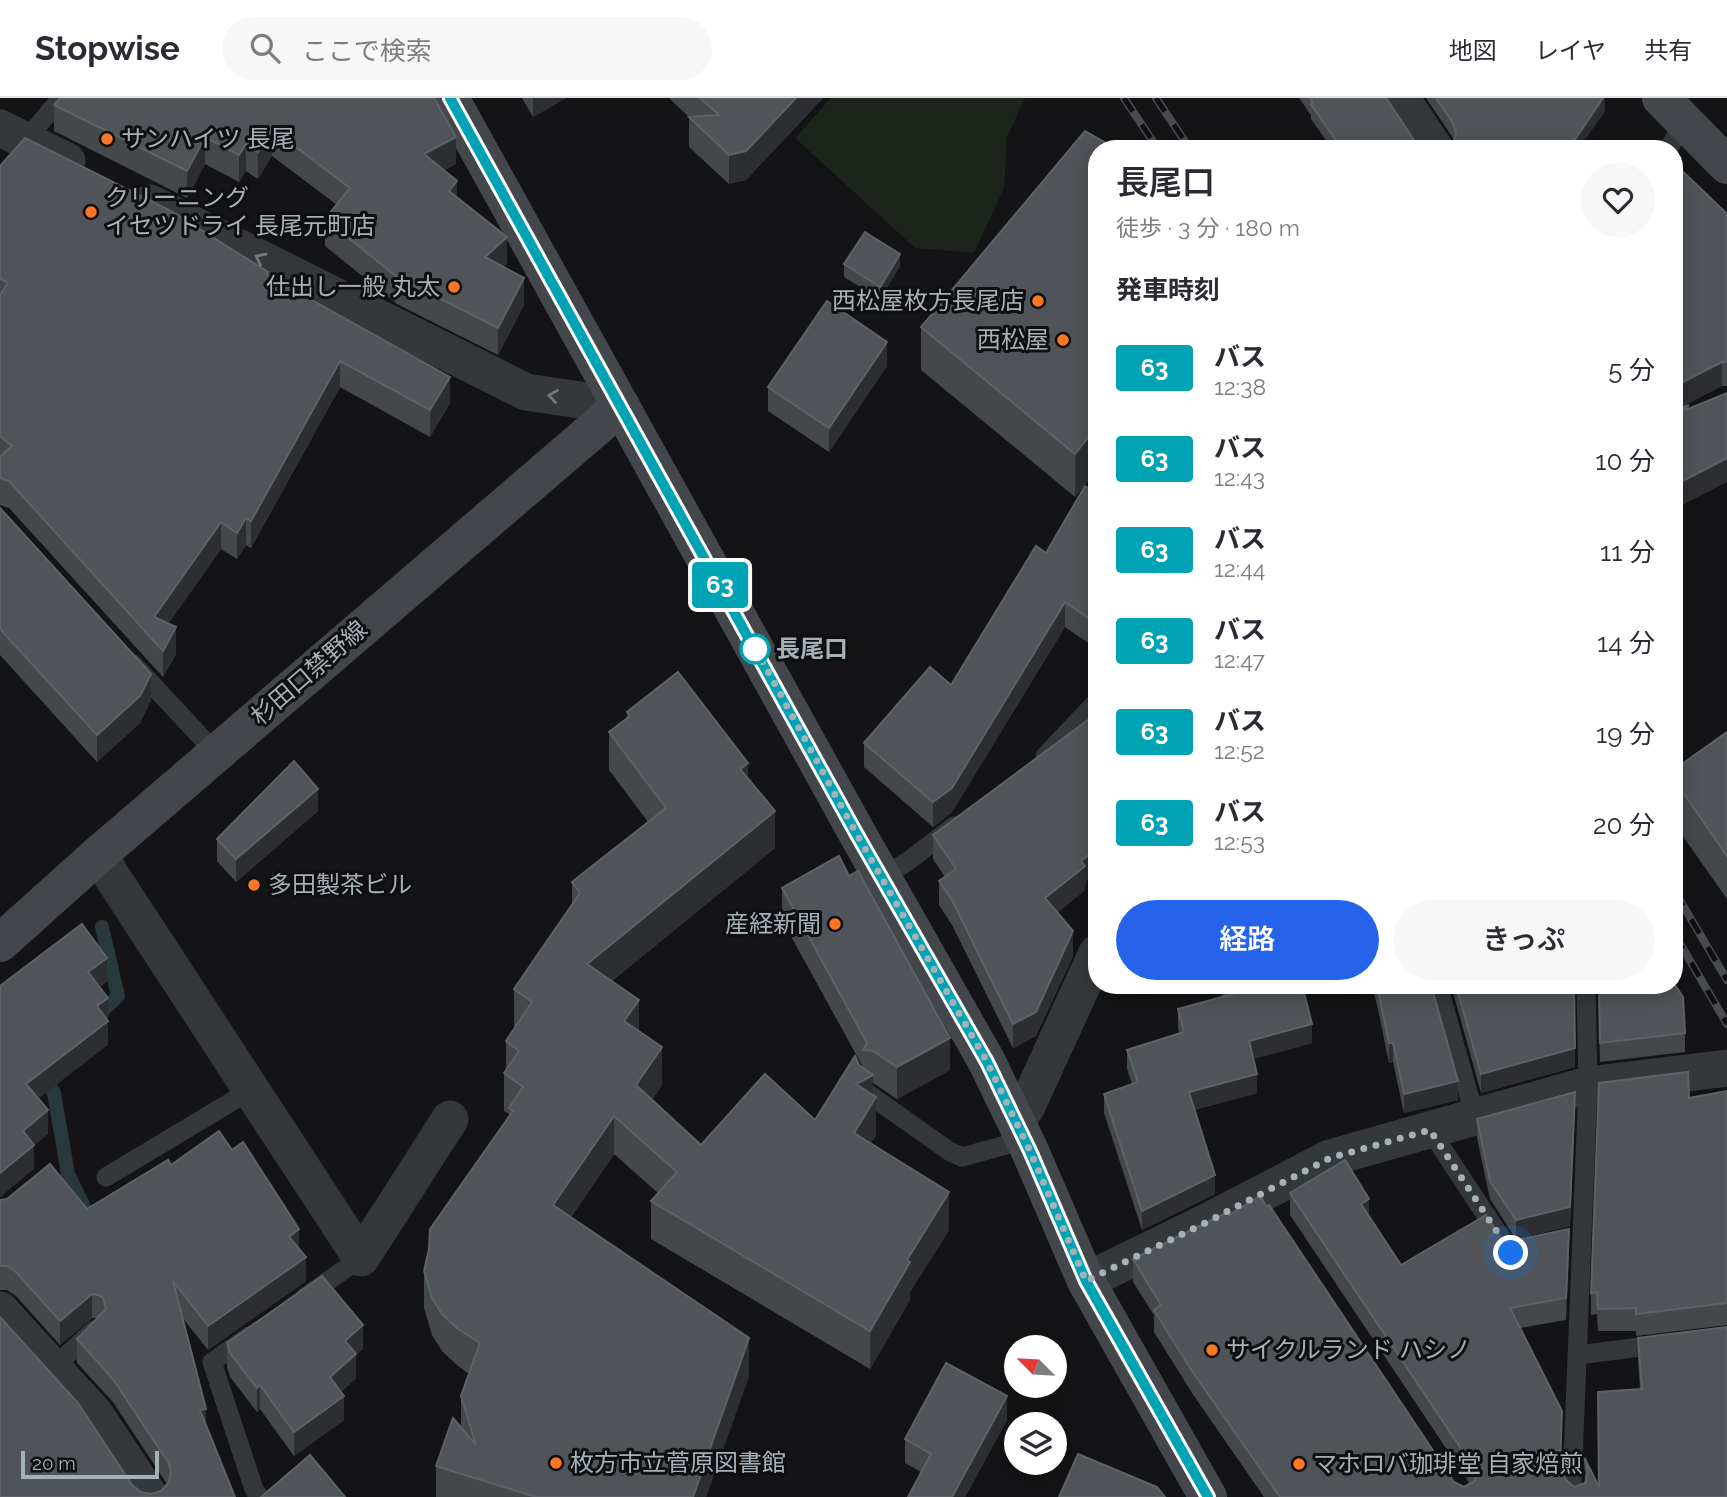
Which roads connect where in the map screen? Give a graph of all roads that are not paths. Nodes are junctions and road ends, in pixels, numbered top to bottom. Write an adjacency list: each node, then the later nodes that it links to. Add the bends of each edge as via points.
1 (61, 98): 5 (lane)
2 (450, 98): 8 (main road)
3 (1401, 98): 6 (street)
4 (1672, 123): 7 (main road)
5 (13, 134): 8 (street, one-way to 5, via 526,393)
6 (1429, 140)
7 (1727, 165)
8 (621, 406): 11 (main road, 杉田口禁野線); 15 (main road)
9 (119, 648): 11 (lane)
10 (1088, 711): 12 (lane, via 1050,753)
11 (216, 753): 14 (main road, 杉田口禁野線)
12 (1028, 769)
13 (973, 812): 15 (lane)
14 (98, 855): 16 (main road, 杉田口禁野線); 22 (street)
15 (882, 877): 27 (main road, via 987,1062)
16 (0, 943)
17 (1088, 973): 27 (street, via 1027,1105)
18 (1441, 994): 24 (lane)
19 (1586, 994): 21 (lane)
20 (1727, 1068): 21 (street)
21 (1588, 1085): 24 (street); 29 (lane)
22 (251, 1090): 28 (lane); 32 (street)
23 (867, 1093): 27 (lane, via 962,1157)
24 (1475, 1117): 26 (street)
25 (450, 1119): 32 (street)
26 (1430, 1130): 31 (lane, via 1511,1253); 33 (street, via 1330,1158 1264,1199)
27 (1020, 1131): 33 (main road)
28 (106, 1177)
29 (1581, 1236): 30 (lane); 39 (lane)
30 (1558, 1242)
31 (1534, 1247)
32 (361, 1258): 34 (lane)
33 (1086, 1281): 43 (main road)
34 (292, 1306)
35 (0, 1310): 40 (street)
36 (270, 1322): 42 (lane, via 212,1362)
37 (94, 1330): 40 (lane)
38 (1686, 1342): 39 (lane)
39 (1578, 1355): 44 (lane, via 1572,1484)
40 (53, 1368): 41 (street, via 95,1414)
41 (150, 1497)
42 (259, 1497)
43 (1208, 1497)
44 (1576, 1497)

